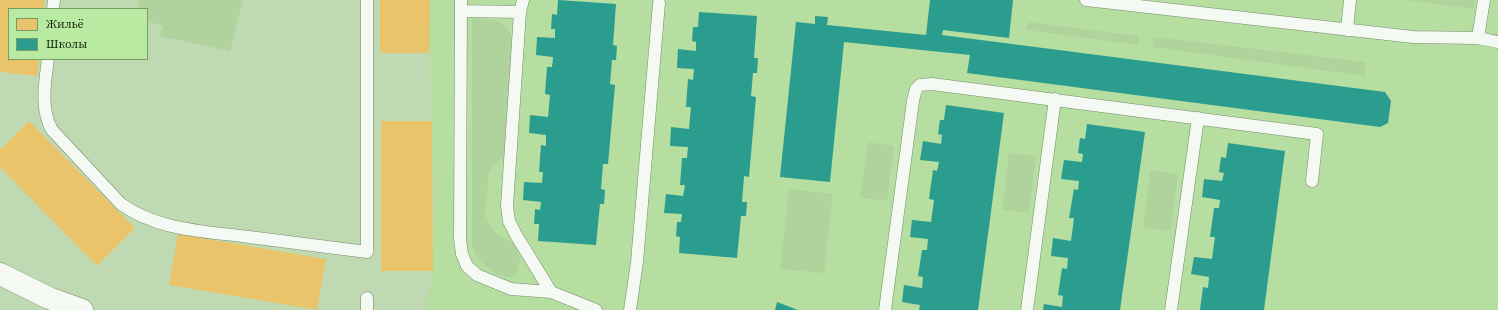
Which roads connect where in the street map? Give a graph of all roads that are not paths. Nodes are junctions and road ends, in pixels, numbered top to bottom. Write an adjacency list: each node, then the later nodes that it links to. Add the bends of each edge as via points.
1 (367, 0): 12 (lane, via 368,252 182,228 146,219 133,212 121,204 52,130 46,116 45,102)
2 (523, 0): 8 (lane)
3 (1086, 0): 9 (lane)
4 (1350, 0): 9 (lane)
5 (1484, 0): 10 (lane)
6 (659, 3): 21 (lane, via 637,262)
7 (461, 6): 8 (lane); 17 (lane, via 462,254 467,266 476,275 492,282 511,289)
8 (520, 12): 17 (lane, via 507,206 509,220 516,236)
9 (1347, 30): 10 (lane, via 1413,37)
10 (1478, 38): 11 (lane)
11 (1498, 42)
12 (48, 60)
13 (1055, 99): 14 (lane); 22 (lane, via 932,84 920,85 916,89); 23 (lane)
14 (1198, 118): 15 (lane, via 1317,134); 24 (lane)
15 (1312, 181)
16 (0, 274): 18 (street)
17 (551, 292): 20 (lane)
18 (46, 304): 19 (street)
19 (82, 310)
20 (596, 310)
21 (630, 310)
22 (885, 310)
23 (1027, 310)
24 (1171, 310)

